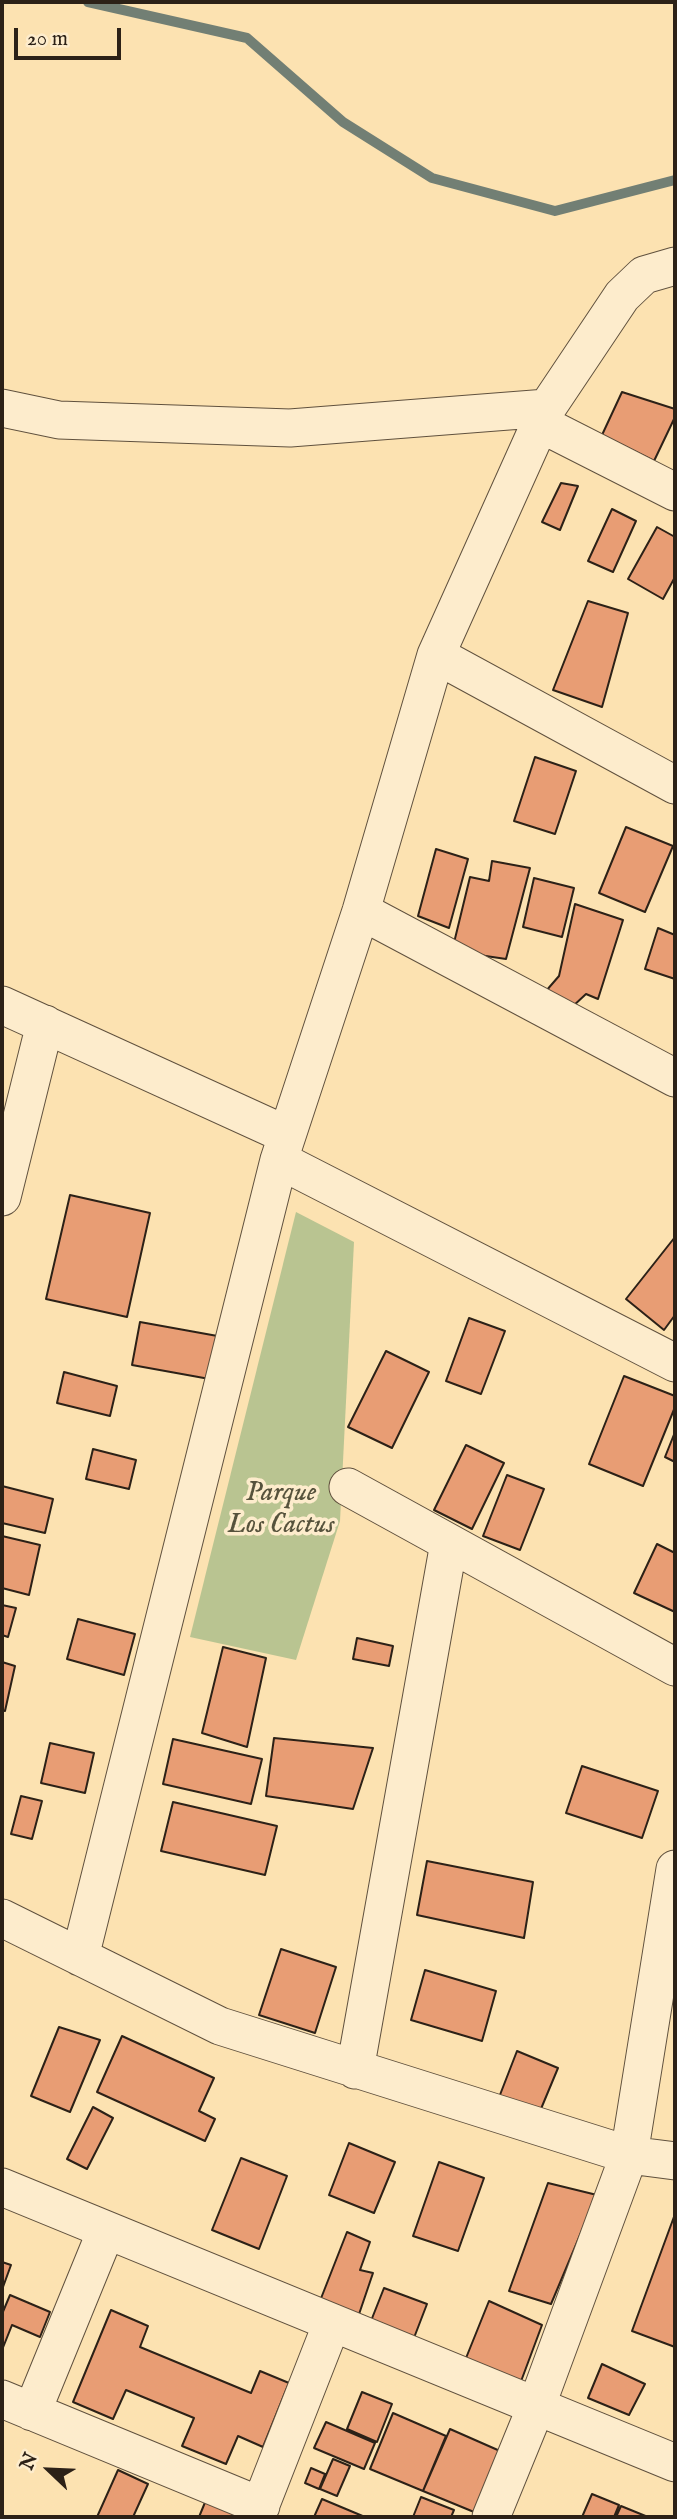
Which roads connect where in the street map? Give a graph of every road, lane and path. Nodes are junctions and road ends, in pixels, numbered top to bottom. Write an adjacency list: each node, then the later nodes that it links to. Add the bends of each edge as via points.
1 (675, 266): 3 (street, via 644,275 622,296)
2 (2, 408): 3 (street, via 59,420 290,428)
3 (544, 416): 4 (street); 5 (street)
4 (675, 492)
5 (436, 655): 6 (street); 7 (street)
6 (675, 785)
7 (361, 911): 10 (street); 11 (street)
8 (2, 1005): 9 (street)
9 (45, 1024): 11 (street); 12 (street)
10 (675, 1079)
11 (283, 1148): 13 (street); 19 (street)
12 (2, 1197)
13 (675, 1363)
14 (348, 1487): 15 (street)
15 (449, 1543): 16 (street); 20 (street)
16 (675, 1667)
17 (675, 1869): 21 (street)
18 (2, 1918): 19 (street)
19 (80, 1957): 20 (street, via 220,2026)
20 (355, 2070): 21 (street)
21 (629, 2155): 22 (street); 27 (street)
22 (675, 2161)
23 (2, 2188): 24 (street)
24 (106, 2231): 25 (street); 26 (street)
25 (332, 2323): 27 (street); 29 (street)
26 (17, 2405): 29 (street)
27 (536, 2407): 28 (street); 30 (street)
28 (675, 2463)
29 (258, 2511)
30 (491, 2517)

